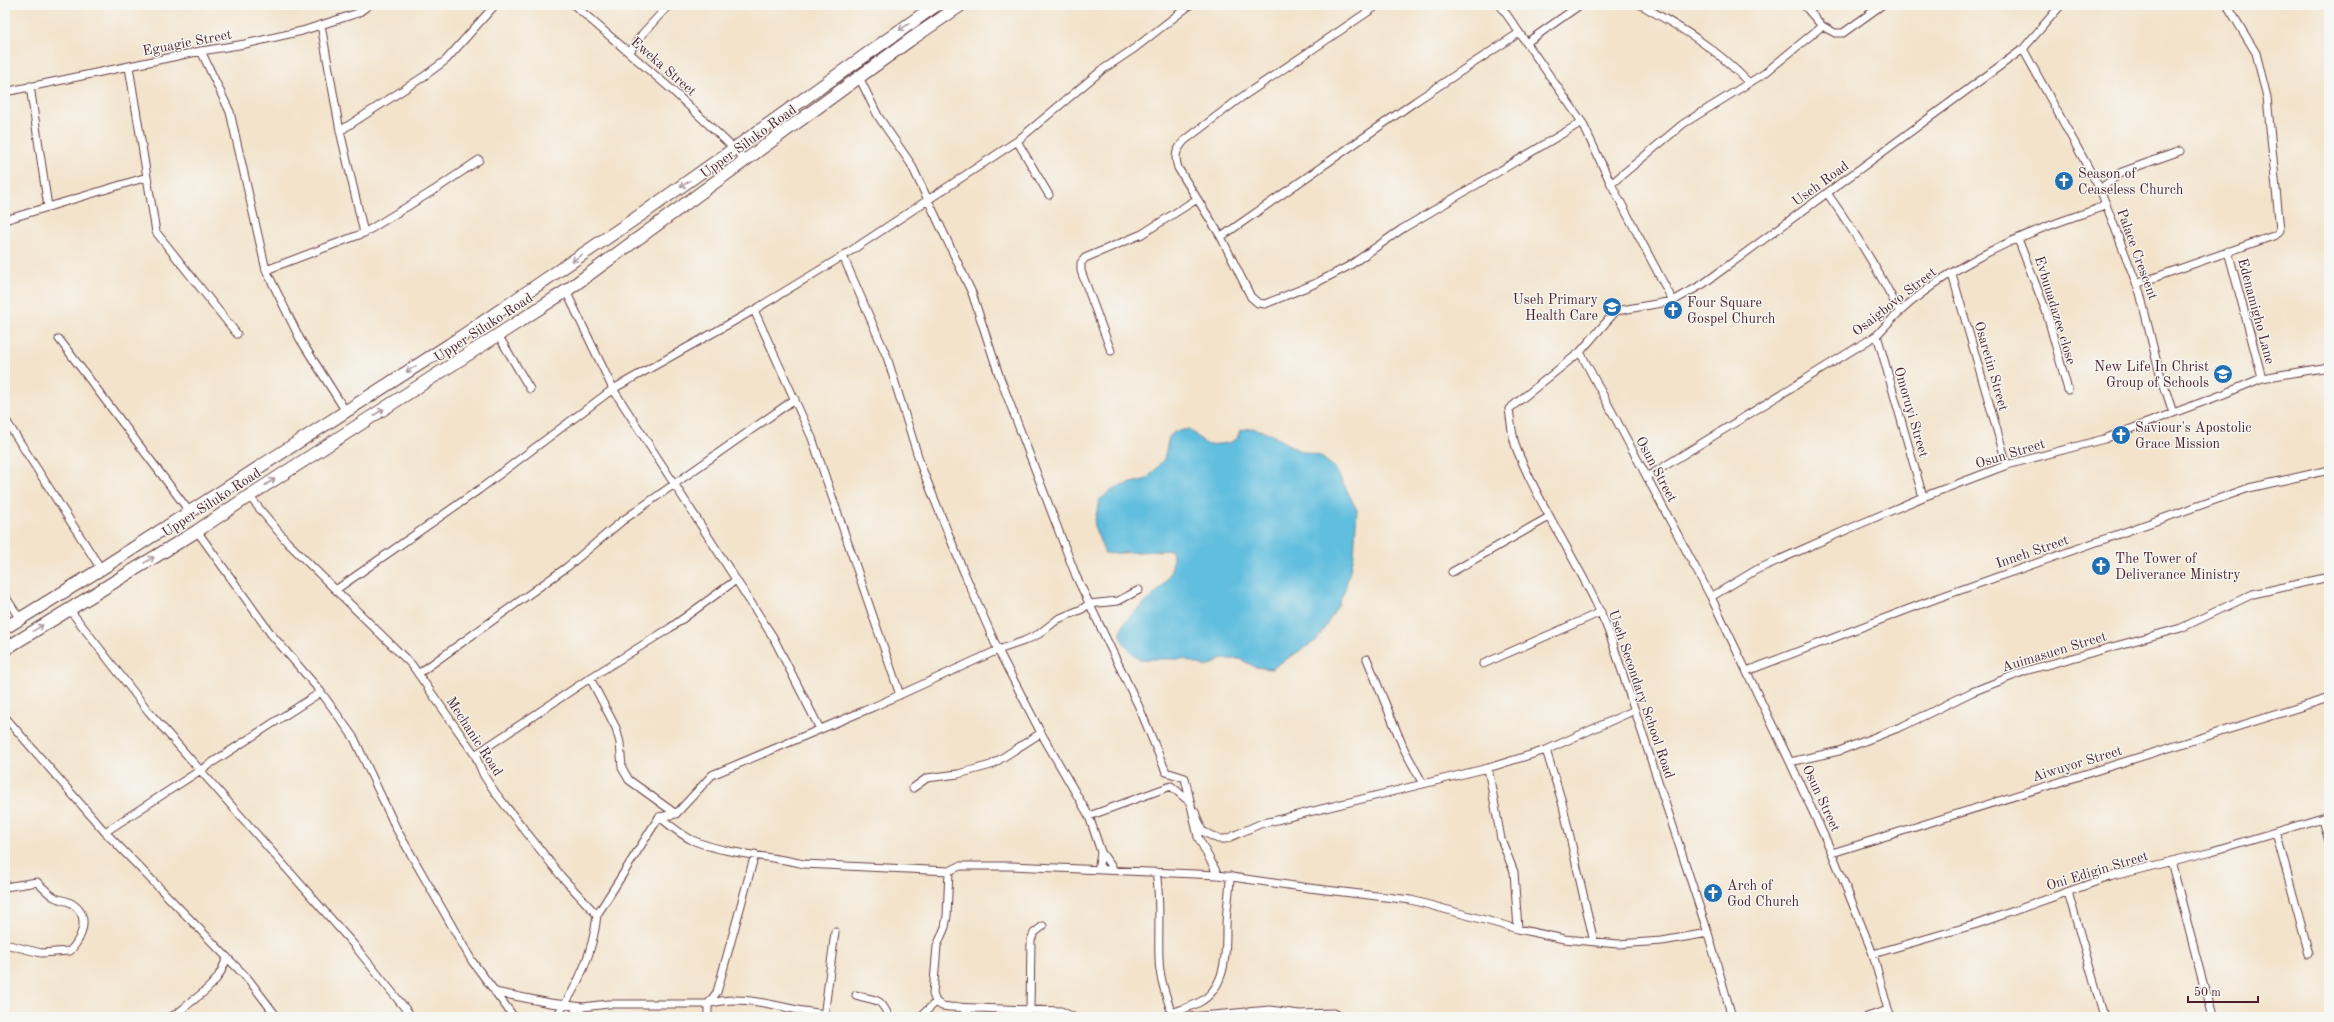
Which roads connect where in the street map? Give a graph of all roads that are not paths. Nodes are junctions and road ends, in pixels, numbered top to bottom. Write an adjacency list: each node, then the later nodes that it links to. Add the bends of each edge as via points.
1 (370, 5): 16 (street, Eguagie Street, via 358,13)
2 (495, 5): 29 (street, via 446,60 423,78)
3 (574, 5): 22 (street, Eweka Street)
4 (670, 5): 22 (street, via 642,33)
5 (936, 5): 31 (main road, Upper Siluko Road, one-way to 31)
6 (961, 5): 24 (main road, Upper Siluko Road)
7 (1190, 5): 30 (street, via 1102,70)
8 (1378, 5): 41 (street, via 1239,99 1184,141 1175,157 1178,168)
9 (1500, 5): 18 (street)
10 (1580, 5): 19 (street)
11 (1641, 5): 25 (street, via 1727,60)
12 (1804, 5): 17 (street)
13 (1882, 5): 17 (street, via 1843,33 1835,33)
14 (2061, 5): 20 (street, Useh Road)
15 (2227, 5): 48 (street, via 2256,53 2267,97 2280,225 2276,235)
16 (321, 25): 21 (street, Eguagie Street, via 245,44); 29 (street)
17 (1822, 26): 25 (street)
18 (1519, 33): 19 (street); 46 (street, via 1416,101)
19 (1526, 43): 28 (street)
20 (2024, 49): 37 (street, Palace Crescent); 38 (street, Useh Road)
21 (200, 51): 23 (street, Eguagie Street); 50 (street, via 230,112)
22 (629, 53): 31 (street, Eweka Street)
23 (129, 67): 26 (street, Eguagie Street); 35 (street)
24 (859, 77): 34 (main road, Upper Siluko Road); 40 (street, via 878,116 911,164)
25 (1749, 83): 36 (street, via 1683,124)
26 (30, 86): 27 (street, Eguagie Street); 43 (street)
27 (5, 92)
28 (1582, 122): 36 (street); 46 (street, via 1402,229 1349,266 1265,304 1258,303 1251,297)
29 (340, 131): 45 (street)
30 (1017, 141): 39 (street); 40 (street)
31 (736, 148): 34 (street); 69 (main road, Upper Siluko Road, one-way to 69, via 449,345)
32 (2180, 151): 37 (street, via 2122,172)
33 (479, 160): 45 (street)
34 (747, 161): 53 (main road, Upper Siluko Road)
35 (147, 177): 43 (street); 57 (street, via 156,232)
36 (1610, 184): 54 (street)
37 (2100, 189): 42 (street, Palace Crescent)
38 (1827, 193): 54 (street, Useh Road, via 1702,284); 56 (street, via 1867,250)
39 (1049, 195)
40 (929, 199): 49 (street); 89 (street, via 972,293 999,375 1076,576)
41 (1197, 199): 46 (street); 61 (street, via 1142,234 1094,253 1081,263 1081,271)
42 (2106, 203): 47 (street, Osaigbovo Street, via 2097,209); 52 (street, Palace Crescent)
43 (48, 207): 44 (street)
44 (5, 220)
45 (364, 232): 50 (street)
46 (1221, 237)
47 (2018, 239): 51 (street, Osaigbovo Street, via 1976,258); 67 (street, Evbuuadazee close, via 2046,311)
48 (2228, 251): 52 (street); 64 (street, Edenamigho Lane)
49 (842, 256): 55 (street); 95 (street, via 887,357 921,466)
50 (266, 270): 69 (street, via 300,339)
51 (1952, 274): 56 (street, Osaigbovo Street, via 1944,277); 72 (street, Osaretin Street)
52 (2136, 284): 70 (street, Palace Crescent)
53 (566, 291): 58 (main road, Upper Siluko Road); 66 (street)
54 (1673, 301): 62 (street, Useh Road, via 1616,311)
55 (754, 310): 66 (street); 68 (street)
56 (1899, 311): 59 (street, Osaigbovo Street)
57 (237, 334)
58 (498, 335): 65 (street); 76 (main road, Upper Siluko Road, one-way to 58)
59 (1876, 336): 74 (street, Osaigbovo Street); 77 (street, Omoruyi Street)
60 (59, 339): 78 (street)
61 (1111, 351)
62 (1580, 352): 74 (street, Osun Street); 79 (street, Useh Secondary School Road, via 1508,409 1517,449)
63 (2329, 367): 64 (street, Osun Street)
64 (2262, 378): 70 (street, Osun Street)
65 (530, 389)
66 (613, 389): 75 (street); 85 (street, via 480,489)
67 (2068, 390)
68 (795, 399): 75 (street); 102 (street, via 812,438)
69 (345, 410): 78 (main road, Upper Siluko Road)
70 (2173, 413): 72 (street, Osun Street, via 2104,439)
71 (5, 419): 81 (street)
72 (2007, 465): 77 (street, Osun Street)
73 (2329, 470): 98 (street, Inneh Street, via 2249,488 1927,602)
74 (1647, 476): 88 (street, Osun Street)
75 (674, 483): 84 (street); 99 (street, via 622,521 567,567)
76 (249, 496): 80 (main road, Upper Siluko Road); 85 (street, Mechanic Road, via 287,542)
77 (1923, 496): 88 (street, Osun Street, via 1756,570)
78 (189, 511): 81 (main road, Upper Siluko Road)
79 (1549, 517): 82 (street); 91 (street, Useh Secondary School Road)
80 (197, 531): 90 (main road, Upper Siluko Road, one-way to 80); 101 (street, via 271,634)
81 (101, 569): 92 (main road, Upper Siluko Road)
82 (1452, 572)
83 (2329, 577): 110 (street, Auimasuen Street, via 2253,594 2180,628 2025,672 1972,692 1903,726 1839,751)
84 (736, 580): 100 (street, via 670,628); 106 (street, via 773,637)
85 (337, 589): 99 (street, Mechanic Road, via 412,664)
86 (1139, 590): 89 (street, via 1118,601)
87 (5, 596): 92 (street)
88 (1711, 597): 98 (street, Osun Street)
89 (1090, 604): 95 (street, via 1058,619 1039,634); 115 (street, via 1166,772 1184,778)
90 (69, 609): 94 (main road, Upper Siluko Road, one-way to 90); 112 (street, via 148,712)
91 (1601, 612): 97 (street); 104 (street, Useh Secondary School Road)
92 (20, 619): 93 (main road, Upper Siluko Road)
93 (5, 628)
94 (5, 649)
95 (998, 650): 102 (street); 107 (street)
96 (1367, 659): 113 (street, via 1404,749)
97 (1483, 664)
98 (1747, 671): 110 (street, Osun Street)
99 (418, 674): 109 (street, Mechanic Road)
100 (590, 678): 109 (street); 116 (street, via 616,728 622,768 630,780)
101 (321, 692): 112 (street); 145 (street, via 354,738 397,830 472,961)
102 (900, 695): 106 (street)
103 (2329, 698): 124 (street, Aiwuyor Street)
104 (1635, 710): 108 (street); 139 (street, Useh Secondary School Road)
105 (5, 717): 120 (street)
106 (820, 729): 116 (street, via 712,775)
107 (1042, 733): 114 (street, via 991,765 958,774 928,778); 117 (street)
108 (1546, 750): 111 (street); 140 (street, via 1562,802)
109 (475, 755): 135 (street, Mechanic Road, via 484,776 497,795 561,876)
110 (1790, 762): 124 (street, Osun Street)
111 (1488, 768): 113 (street); 137 (street, via 1501,839 1514,872)
112 (199, 770): 120 (street); 158 (street, via 354,944)
113 (1422, 784): 115 (street, via 1260,824 1226,839 1218,839 1202,831 1200,821)
114 (913, 788)
115 (1190, 803): 117 (street, via 1171,786); 131 (street, via 1198,837)
116 (676, 814): 118 (street)
117 (1089, 816): 123 (street)
118 (659, 817): 125 (street, via 691,839 724,851); 135 (street)
119 (2326, 817): 121 (street, Oni Edigin Street); 122 (street)
120 (105, 832): 144 (street)
121 (2276, 832): 126 (street, Oni Edigin Street); 143 (street)
122 (2329, 846)
123 (1101, 852): 127 (street, via 1099,865); 128 (street)
124 (1832, 853): 142 (street, Osun Street)
125 (755, 854): 129 (street, via 804,864); 148 (street, via 717,992)
126 (2171, 861): 134 (street, Oni Edigin Street, via 2109,877); 173 (street)
127 (1102, 869): 128 (street); 129 (street, via 960,866)
128 (1114, 870): 130 (street)
129 (949, 871): 147 (street, via 945,927 937,946 933,994)
130 (1156, 872): 131 (street); 153 (street, via 1161,978)
131 (1218, 875): 132 (street)
132 (1230, 876): 137 (street, via 1411,900); 153 (street, via 1224,971 1212,991 1199,1002)
133 (5, 887): 141 (street, via 37,882 52,896 71,903 82,913 84,924 80,938 70,951 41,953)
134 (2068, 892): 142 (street, Oni Edigin Street, via 1977,924); 172 (street)
135 (597, 915): 149 (street, via 594,942)
136 (1043, 926): 151 (street, via 1034,933 1031,940)
137 (1518, 929): 140 (street, via 1564,939)
138 (835, 932): 155 (street)
139 (1708, 933): 140 (street, via 1626,944); 169 (street, Useh Secondary School Road)
140 (1594, 942)
141 (5, 944)
142 (1873, 954): 152 (street, Osun Street)
143 (2310, 954)
144 (227, 957): 156 (street, via 216,981 206,992 194,999 187,1008); 157 (street, via 249,980)
145 (495, 992): 149 (street); 159 (street)
146 (856, 995): 163 (street, via 877,999)
147 (936, 1002): 150 (street, via 942,1006); 164 (street)
148 (708, 1004): 149 (street, via 608,1004 583,1007); 155 (street, via 720,1000 740,999); 162 (street)
149 (565, 1005): 160 (street); 161 (street, via 579,1010)
150 (960, 1007): 151 (street); 165 (street)
151 (1030, 1010): 166 (street, via 1061,1011)
152 (1888, 1010): 170 (street); 171 (street, Osun Street)
153 (1173, 1015)
154 (1301, 1015): 167 (street, via 1270,1010); 168 (street, via 1334,1013)
155 (826, 1016)
156 (170, 1017)
157 (277, 1017)
158 (412, 1017)
159 (514, 1017)
160 (556, 1017)
161 (586, 1017)
162 (708, 1017)
163 (889, 1017)
164 (920, 1017)
165 (971, 1017)
166 (1073, 1017)
167 (1190, 1017)
168 (1341, 1017)
169 (1732, 1017)
170 (1867, 1017)
171 (1892, 1017)
172 (2104, 1017)
173 (2212, 1017)

